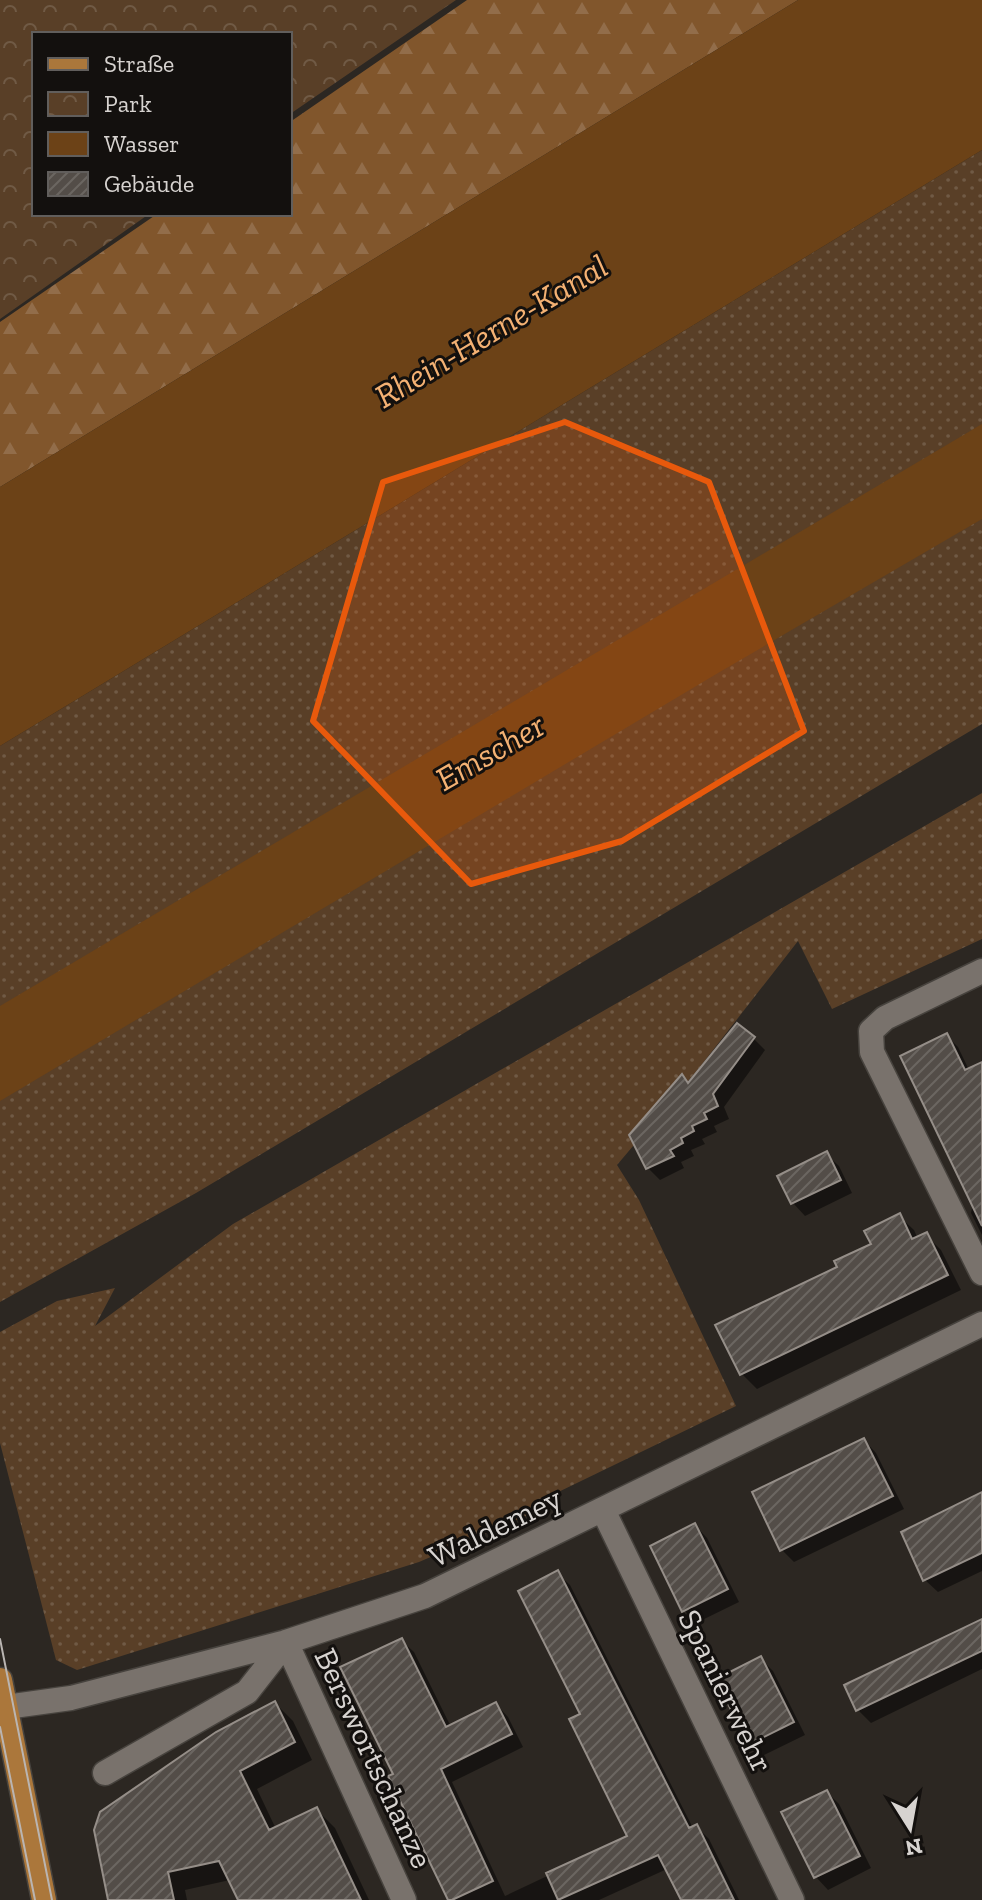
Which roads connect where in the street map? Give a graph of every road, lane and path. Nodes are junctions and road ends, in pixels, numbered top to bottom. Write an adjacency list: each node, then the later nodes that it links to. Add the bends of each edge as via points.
1 (982, 971): 2 (street, via 885,1018 871,1031 872,1052)
2 (982, 1273)
3 (982, 1324): 4 (street, Waldemey)
4 (603, 1510): 5 (street, Waldemey, via 425,1596); 11 (street, Spanierwehr)
5 (286, 1642): 7 (street, Waldemey, via 71,1698); 8 (street, via 247,1692); 10 (street, Berswortschanze)
6 (0, 1680): 7 (main road)
7 (6, 1707): 9 (main road)
8 (105, 1773)
9 (44, 1900)
10 (404, 1900)
11 (792, 1900)

